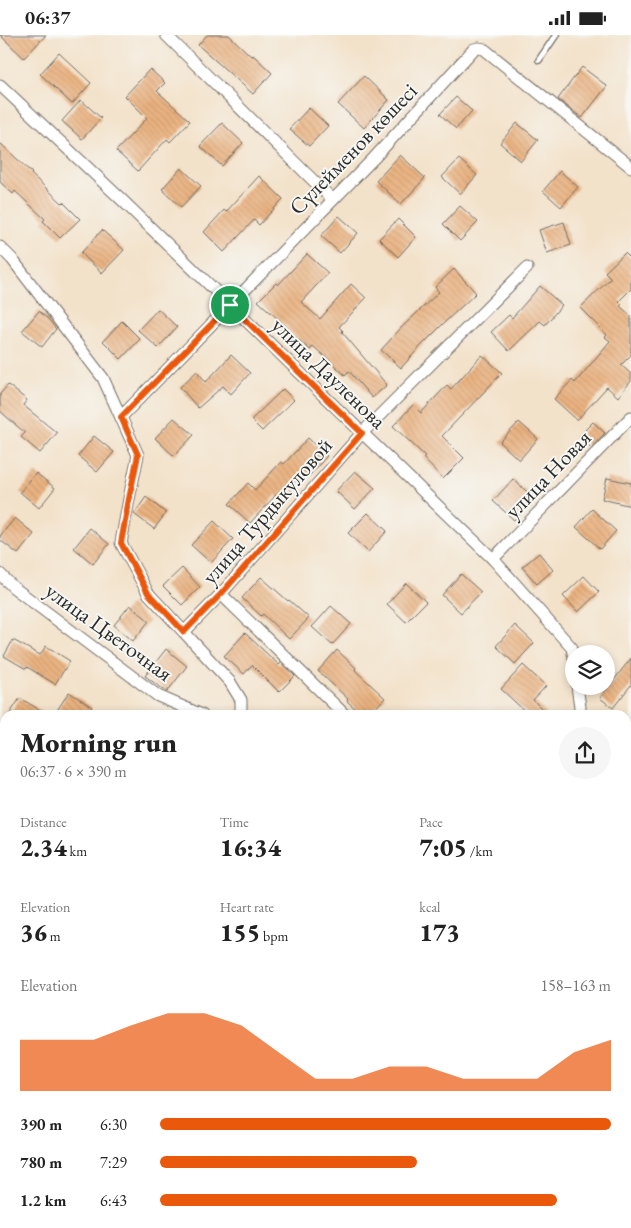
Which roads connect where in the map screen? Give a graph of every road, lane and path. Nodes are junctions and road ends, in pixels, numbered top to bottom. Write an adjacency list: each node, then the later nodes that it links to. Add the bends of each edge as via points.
1 (166, 35): 6 (street)
2 (556, 35): 3 (lane)
3 (539, 59)
4 (0, 85): 9 (street, улица Дауленова)
5 (631, 167): 6 (street, Сүлейменов көшесі, via 479,47)
6 (333, 200): 9 (street, Сүлейменов көшесі)
7 (0, 247): 10 (street, via 103,378)
8 (527, 268): 12 (street, улица Турдыкуловой)
9 (230, 305): 10 (street, Сүлейменов көшесі); 12 (street, улица Дауленова)
10 (121, 417): 16 (street, via 138,455 121,543 148,593)
11 (631, 417): 13 (street, улица Новая)
12 (362, 433): 13 (street, улица Дауленова); 15 (street, улица Турдыкуловой)
13 (493, 559): 17 (street, улица Дауленова)
14 (0, 574): 19 (street, улица Цветочная, via 158,696)
15 (221, 594): 16 (street, улица Турдыкуловой); 21 (street)
16 (184, 632): 20 (street, via 230,682 241,700)
17 (568, 645)
18 (578, 695): 22 (street)
19 (190, 710)
20 (240, 710)
21 (340, 710)
22 (580, 710)

